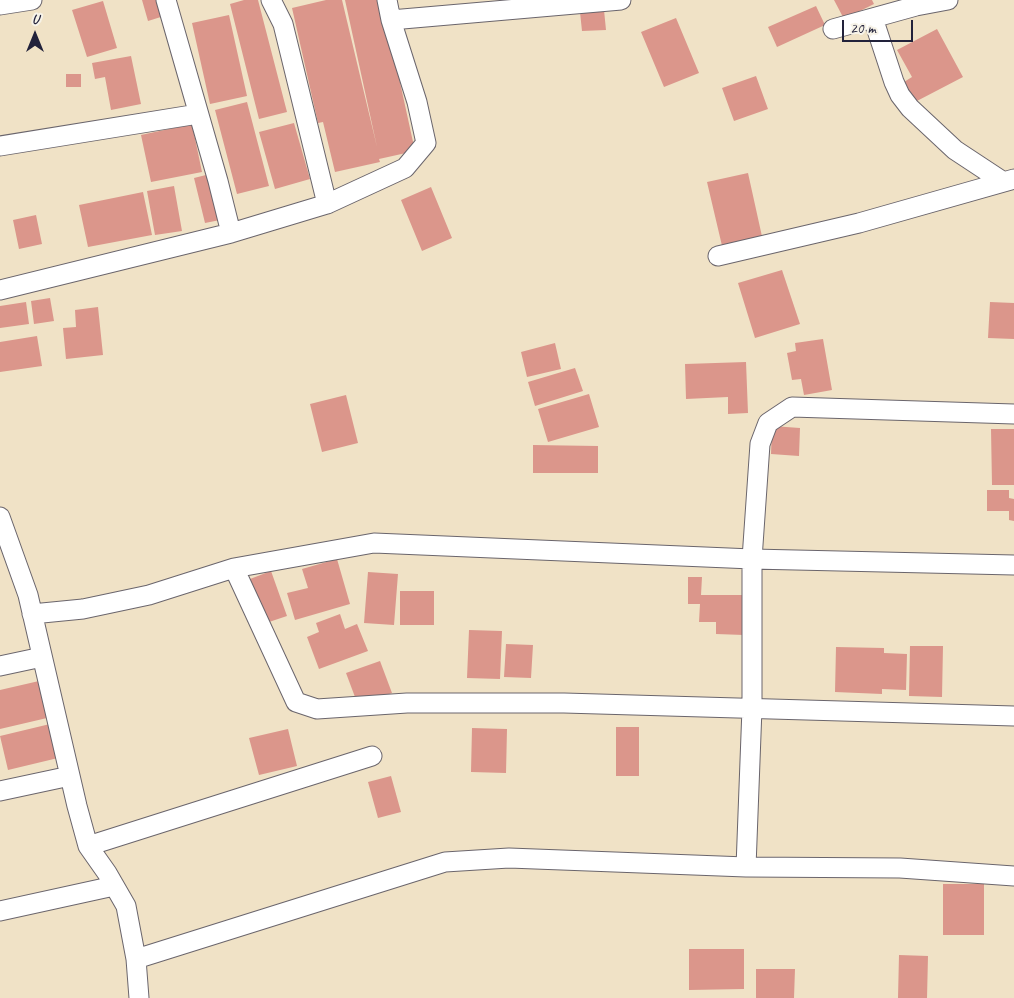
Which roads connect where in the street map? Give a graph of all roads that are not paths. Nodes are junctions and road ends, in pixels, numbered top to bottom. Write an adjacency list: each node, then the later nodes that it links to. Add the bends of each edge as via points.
1 (32, 0): 7 (street)
2 (166, 0): 11 (street)
3 (271, 0): 14 (street, via 283,24)
4 (387, 0): 9 (street)
5 (621, 0): 9 (street)
6 (948, 0): 8 (street)
7 (0, 5)
8 (873, 18): 10 (street); 13 (street, via 894,82 910,108 955,150)
9 (391, 20): 14 (street, via 417,102 426,143 405,168)
10 (833, 29)
11 (198, 114): 12 (street); 15 (street)
12 (0, 146)
13 (1008, 180): 16 (street, via 858,223)
14 (327, 204): 15 (street)
15 (231, 233): 17 (street)
16 (718, 256)
17 (0, 290)
18 (1014, 414): 20 (street, via 792,408 768,423 760,444)
19 (2, 529): 23 (street, via 28,595)
20 (752, 559): 21 (street); 22 (street, via 374,543); 26 (street)
21 (1014, 565)
22 (234, 568): 23 (street, via 149,595 83,609); 26 (street, via 296,702 317,709 407,703)
23 (32, 614): 24 (street)
24 (42, 657): 25 (street); 29 (street)
25 (0, 666)
26 (752, 708): 27 (street); 32 (street)
27 (1014, 716)
28 (372, 756): 31 (street)
29 (70, 776): 30 (street); 31 (street)
30 (0, 791)
31 (88, 846): 34 (street)
32 (746, 867): 33 (street, via 900,868); 36 (street, via 509,858 445,862)
33 (1014, 876)
34 (114, 886): 35 (street); 36 (street, via 126,906)
35 (0, 911)
36 (136, 959): 37 (street)
37 (139, 998)

